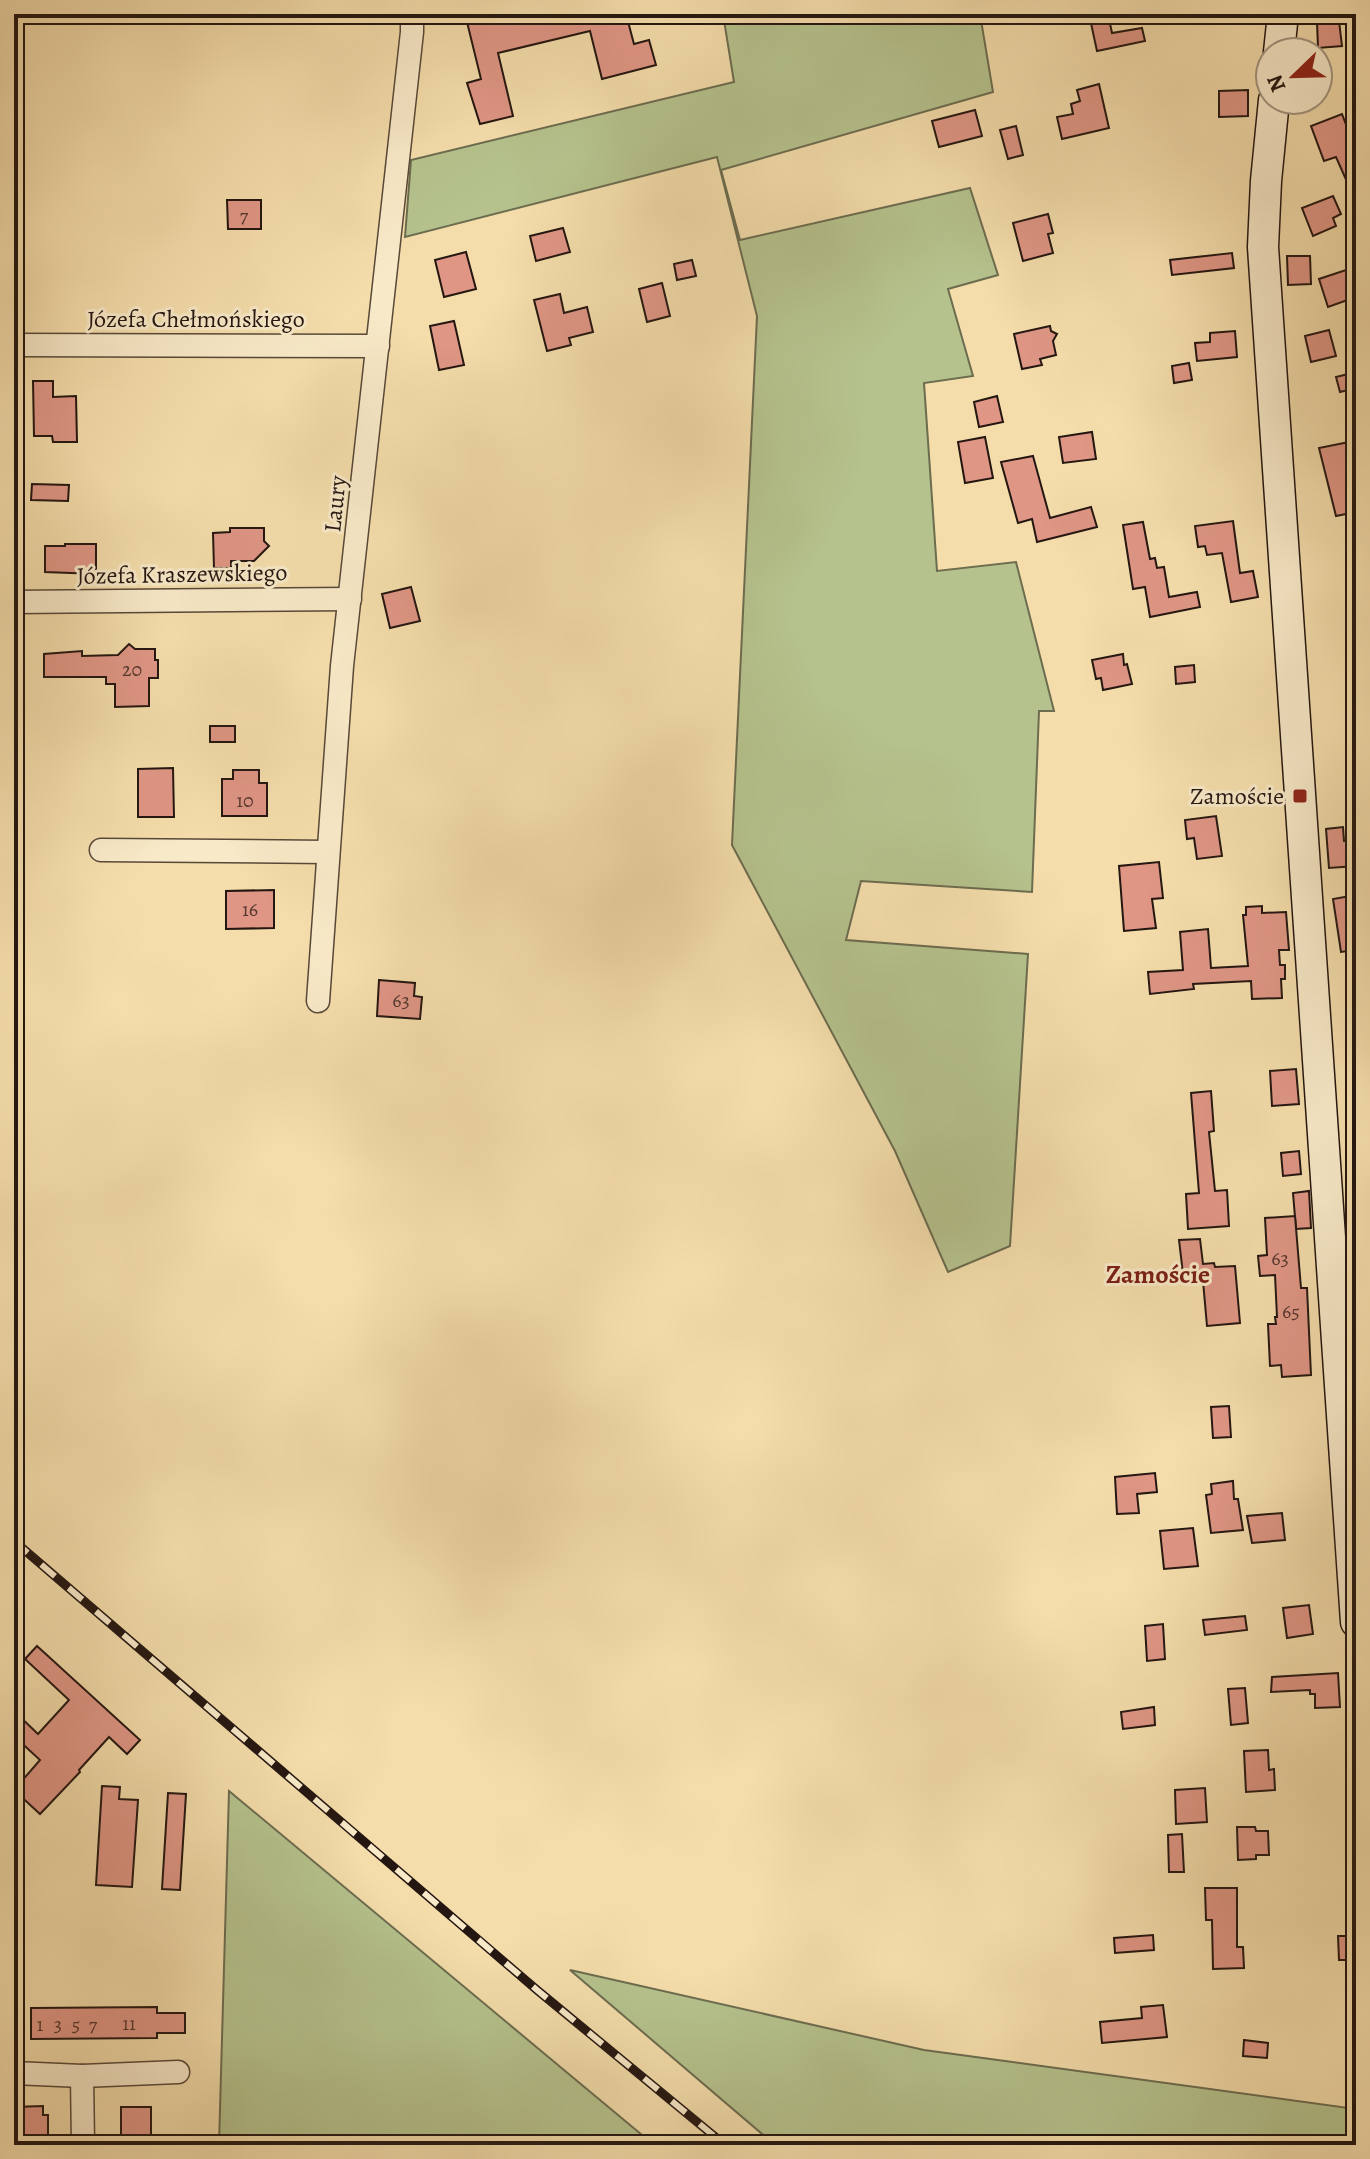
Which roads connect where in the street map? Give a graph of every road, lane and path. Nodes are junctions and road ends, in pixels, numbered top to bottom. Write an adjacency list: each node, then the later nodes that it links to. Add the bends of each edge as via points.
1 (412, 14): 6 (street, Laury)
2 (1283, 14): 3 (street)
3 (1281, 36)
4 (1272, 116): 12 (street, via 1263,247)
5 (14, 345): 6 (street, Józefa Chełmońskiego)
6 (378, 346): 7 (street, Laury)
7 (350, 599): 8 (street, Józefa Kraszewskiego); 10 (street, Laury)
8 (14, 602)
9 (101, 850): 10 (street)
10 (328, 852): 11 (street, Laury)
11 (318, 1001)
12 (1356, 1622)
13 (178, 2072): 15 (street)
14 (14, 2073): 15 (street)
15 (82, 2076): 16 (street)
16 (83, 2145)

